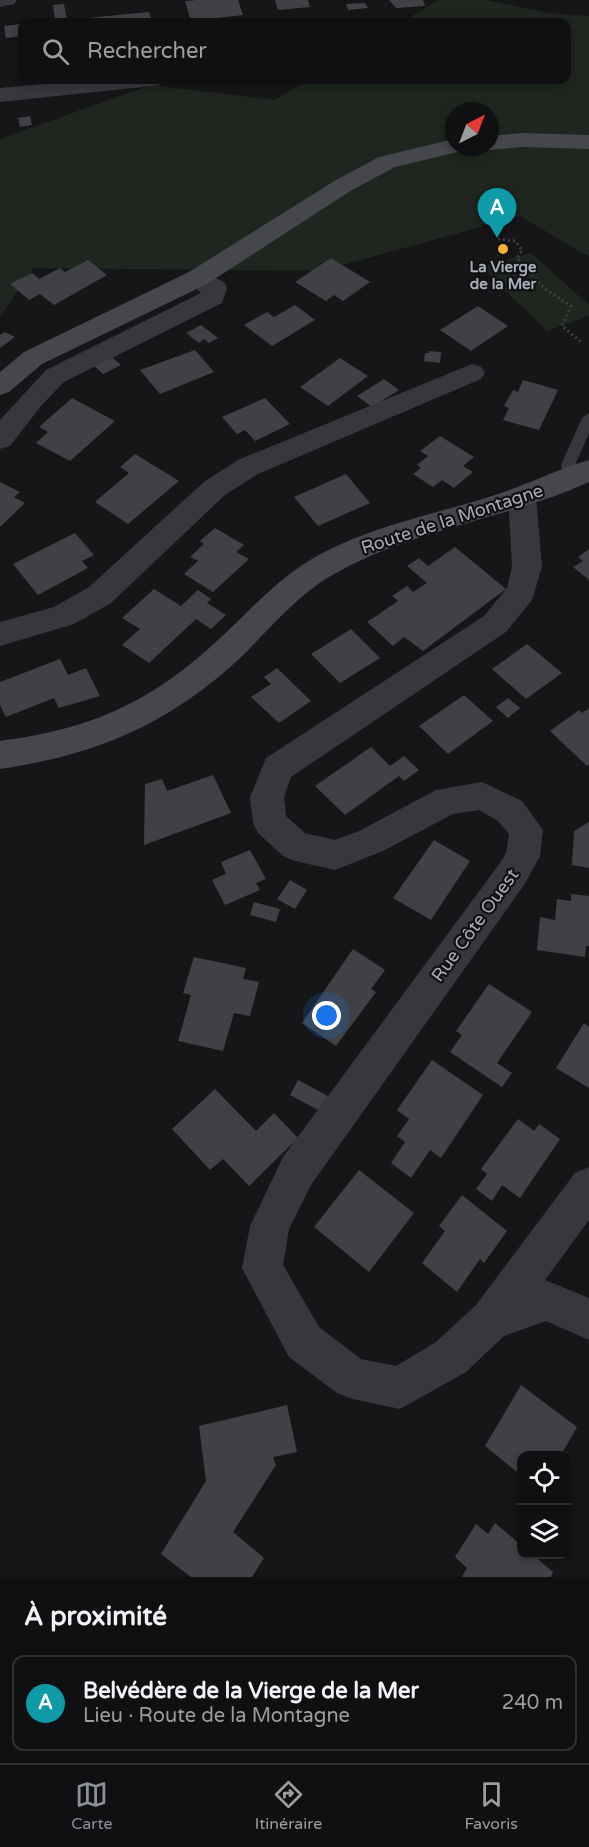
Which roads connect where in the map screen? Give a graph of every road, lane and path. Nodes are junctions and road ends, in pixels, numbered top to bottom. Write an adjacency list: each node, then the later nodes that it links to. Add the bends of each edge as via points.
1 (7, 0): 2 (street)
2 (0, 1)
3 (111, 84): 4 (street)
4 (0, 95)
5 (499, 141): 6 (main road)
6 (589, 141)
7 (445, 148): 9 (main road, via 387,162)
8 (498, 238): 10 (path, via 516,241 522,250 517,258 545,289 571,306 562,326)
9 (198, 278): 12 (main road, via 33,358); 14 (street, via 215,288 213,297 55,376)
10 (581, 342)
11 (472, 373): 17 (street, via 248,467 215,488 100,595 63,616)
12 (0, 386)
13 (589, 418): 15 (lane, via 568,465)
14 (0, 439)
15 (583, 475): 16 (main road, Route de la Montagne)
16 (522, 496): 18 (main road, Route de la Montagne, via 377,541 312,572 215,662 157,707 130,722 76,742); 21 (street, Rue Côte Ouest, via 527,567 521,592 495,624 278,768 267,797 270,823 295,846 334,855 370,841 448,800 482,796 510,811 526,830 523,856 513,874 297,1171 270,1226 262,1268 304,1342 352,1378 400,1388 451,1357)
17 (0, 634)
18 (0, 755)
19 (589, 1187): 21 (street)
20 (589, 1319): 21 (street, Rue Côte Ouest, via 547,1300)
21 (491, 1320)

